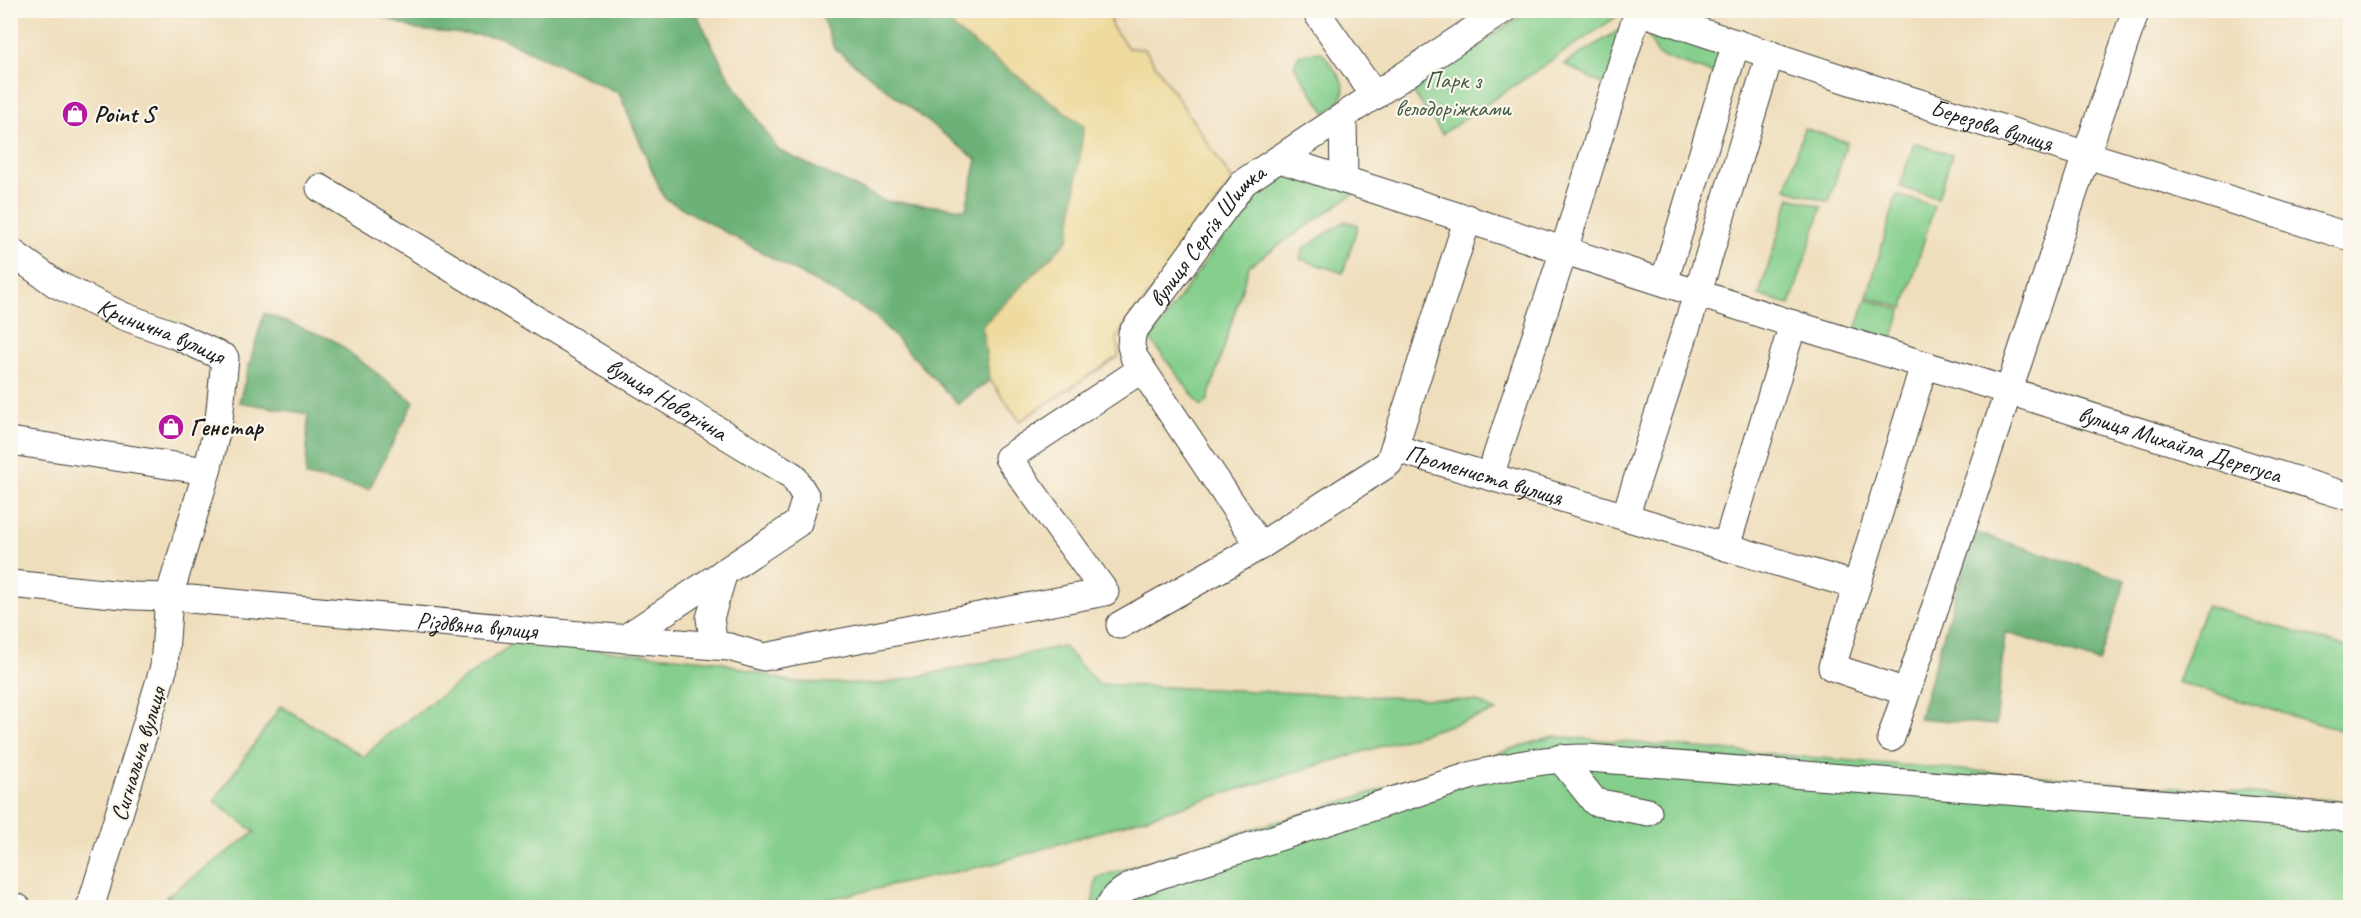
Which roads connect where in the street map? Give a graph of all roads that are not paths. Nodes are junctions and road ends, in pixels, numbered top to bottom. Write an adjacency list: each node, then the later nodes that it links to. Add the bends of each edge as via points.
1 (1315, 10): 7 (street)
2 (1503, 10): 7 (street, вулиця Сергія Шишка)
3 (2136, 10): 9 (street)
4 (1637, 11): 5 (street, Березова вулиця); 15 (street)
5 (1736, 43): 6 (street, Березова вулиця); 17 (street)
6 (1770, 54): 9 (street, Березова вулиця); 18 (street)
7 (1375, 96): 8 (street, вулиця Сергія Шишка)
8 (1343, 117): 10 (street, вулиця Сергія Шишка); 11 (street)
9 (2086, 155): 14 (street, Березова вулиця); 22 (street)
10 (1279, 159): 11 (street, вулиця Михайла Дерегуса); 21 (street, вулиця Сергія Шишка, via 1244,182 1132,333 1134,357)
11 (1344, 180): 13 (street, вулиця Михайла Дерегуса)
12 (320, 188): 31 (street, вулиця Новорічна, via 793,476 806,497 798,523)
13 (1468, 218): 15 (street, вулиця Михайла Дерегуса); 24 (street)
14 (2350, 237)
15 (1564, 250): 17 (street, вулиця Михайла Дерегуса); 26 (street)
16 (10, 251): 25 (street, Кринична вулиця, via 56,284 225,358 219,420)
17 (1664, 282): 18 (street, вулиця Михайла Дерегуса)
18 (1698, 292): 19 (street, вулиця Михайла Дерегуса); 28 (street)
19 (1793, 324): 20 (street, вулиця Михайла Дерегуса); 30 (street)
20 (1924, 364): 22 (street, вулиця Михайла Дерегуса); 33 (street)
21 (1142, 369): 29 (street, вулиця Сергія Шишка); 37 (street, Різдвяна вулиця, via 1008,458 1105,592 764,657)
22 (2009, 390): 27 (street, вулиця Михайла Дерегуса); 38 (street)
23 (10, 441): 25 (street)
24 (1394, 448): 26 (street, Промениста вулиця); 29 (street, Промениста вулиця, via 1389,463)
25 (207, 471): 34 (street, Кринична вулиця)
26 (1490, 476): 28 (street, Промениста вулиця)
27 (2350, 497)
28 (1626, 517): 30 (street, Промениста вулиця)
29 (1260, 546): 35 (street, Промениста вулиця)
30 (1726, 547): 33 (street, Промениста вулиця)
31 (724, 572): 36 (street, вулиця Новорічна); 37 (street, via 710,618)
32 (10, 584): 34 (street, Різдвяна вулиця)
33 (1857, 586): 38 (street, via 1832,667)
34 (180, 598): 36 (street, Різдвяна вулиця); 45 (street, Сигнальна вулиця, via 164,667)
35 (1120, 626)
36 (624, 639): 37 (street, Різдвяна вулиця)
37 (714, 645)
38 (1906, 692): 39 (street)
39 (1891, 738)
40 (1560, 758): 41 (street, via 1595,802); 42 (street); 46 (street, via 1473,775 1160,875 1128,887 1114,896)
41 (1648, 812)
42 (2350, 819)
43 (10, 906): 44 (street)
44 (18, 908)
45 (89, 908)
46 (1108, 908)

